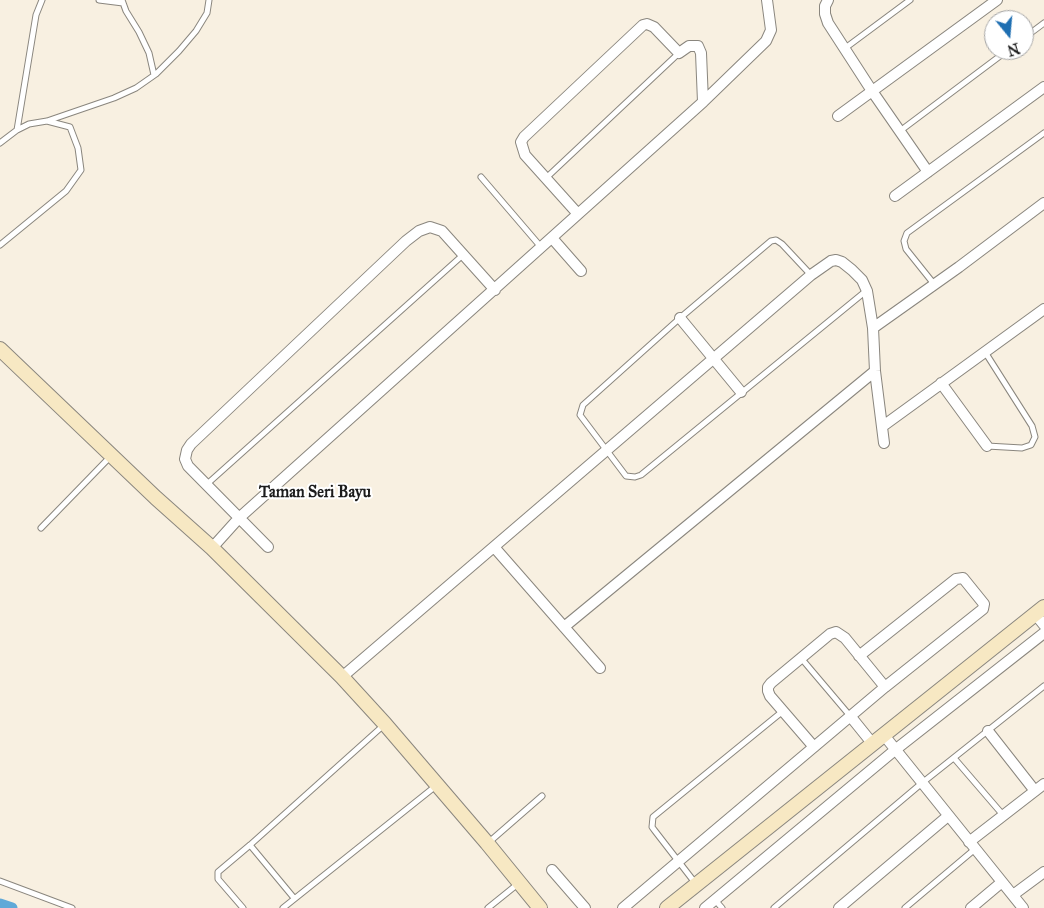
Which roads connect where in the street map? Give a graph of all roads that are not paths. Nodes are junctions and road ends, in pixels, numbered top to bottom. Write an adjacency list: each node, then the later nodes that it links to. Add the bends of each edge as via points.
1 (42, 0): 18 (lane, via 36,15)
2 (100, 0): 8 (lane)
3 (209, 0): 12 (lane, via 207,13 196,31)
4 (767, 0): 15 (street, via 772,24 770,35)
5 (828, 0): 9 (street, via 825,14)
6 (910, 0): 9 (lane)
7 (996, 0): 14 (street)
8 (122, 1): 12 (lane, via 149,53)
9 (844, 49): 14 (street)
10 (679, 53): 15 (street, via 689,46 695,45 700,49); 24 (lane); 24 (street, via 654,27 643,25 524,137 521,142 525,155)
11 (995, 60): 19 (lane)
12 (154, 75): 17 (lane, via 114,98)
13 (1044, 87): 22 (street)
14 (872, 92): 16 (street); 19 (street)
15 (703, 102): 27 (street)
16 (838, 116)
17 (47, 121): 18 (lane); 29 (lane, via 70,127 78,148 81,170 66,191)
18 (17, 130): 21 (lane)
19 (899, 131): 22 (street)
20 (1044, 134): 34 (lane, via 907,233 906,249)
21 (0, 143)
22 (928, 172): 25 (street)
23 (481, 177): 30 (lane)
24 (545, 178): 27 (street)
25 (895, 196)
26 (1044, 203): 34 (street)
27 (578, 214): 28 (street)
28 (552, 238): 30 (street); 32 (street)
29 (0, 245)
30 (542, 248): 35 (street)
31 (464, 254): 35 (street); 51 (lane); 51 (street, via 442,231 430,228 419,230 406,241 191,444 187,450 188,466)
32 (581, 271)
33 (811, 275): 36 (street, via 836,260 862,280); 38 (lane, via 782,244 771,241); 42 (street)
34 (934, 284): 39 (street)
35 (495, 290): 52 (street)
36 (867, 291): 39 (street); 45 (lane)
37 (1043, 314): 41 (street)
38 (680, 318): 42 (street); 49 (lane, via 583,405 580,415)
39 (873, 328): 43 (street)
40 (0, 349): 50 (street)
41 (984, 352): 44 (street); 48 (lane, via 1032,426 1035,437 1031,445 1022,448)
42 (714, 358): 45 (street); 49 (street)
43 (875, 371): 46 (street); 59 (street)
44 (940, 383): 46 (street); 48 (street)
45 (741, 392): 49 (lane, via 635,478 626,476)
46 (883, 426): 47 (street)
47 (884, 444)
48 (987, 446)
49 (607, 450): 55 (street)
50 (112, 454): 53 (lane); 56 (street)
51 (206, 486): 52 (street)
52 (239, 518): 54 (street); 56 (street)
53 (41, 528)
54 (268, 547)
55 (494, 547): 59 (street); 64 (street)
56 (212, 548): 64 (street)
57 (1039, 610): 58 (street); 71 (street)
58 (1044, 625)
59 (564, 627): 63 (street)
60 (1044, 633): 73 (street)
61 (860, 656): 62 (street, via 836,632); 66 (street); 66 (street, via 956,579 963,578 984,604 983,609)
62 (801, 658): 67 (street, via 768,687 770,696); 68 (lane)
63 (600, 668)
64 (342, 677): 69 (street)
65 (1044, 686): 70 (lane)
66 (885, 687): 68 (street)
67 (783, 711): 72 (street); 85 (lane, via 653,817 652,826)
68 (851, 717): 71 (street); 72 (street)
69 (385, 724): 77 (street); 83 (lane)
70 (988, 731): 74 (lane); 78 (street)
71 (877, 739): 73 (street); 91 (street)
72 (814, 747): 85 (street)
73 (895, 750): 75 (street); 94 (street)
74 (954, 758): 75 (lane); 81 (lane)
75 (922, 783): 80 (street); 104 (lane)
76 (1044, 784): 78 (street)
77 (438, 785): 82 (street); 93 (lane)
78 (1035, 791): 81 (street)
79 (542, 796): 82 (lane)
80 (948, 816): 84 (street); 105 (street)
81 (1003, 816): 84 (street)
82 (488, 843): 90 (street)
83 (250, 845): 93 (lane); 97 (lane, via 218,872 218,879)
84 (972, 845): 89 (street); 106 (lane)
85 (679, 862): 91 (lane); 102 (street)
86 (552, 870): 101 (street)
87 (1044, 872): 92 (street)
88 (0, 881): 96 (lane)
89 (1002, 882): 92 (street); 107 (street)
90 (520, 883): 99 (lane); 100 (street)
91 (697, 884): 95 (street)
92 (1013, 895): 108 (street)
93 (294, 898): 98 (lane)
94 (719, 904): 103 (street)
95 (672, 906)
96 (72, 908)
97 (244, 908)
98 (283, 908)
99 (488, 908)
100 (540, 908)
101 (585, 908)
102 (623, 908)
103 (706, 908)
104 (774, 908)
105 (838, 908)
106 (905, 908)
107 (970, 908)
108 (1023, 908)

